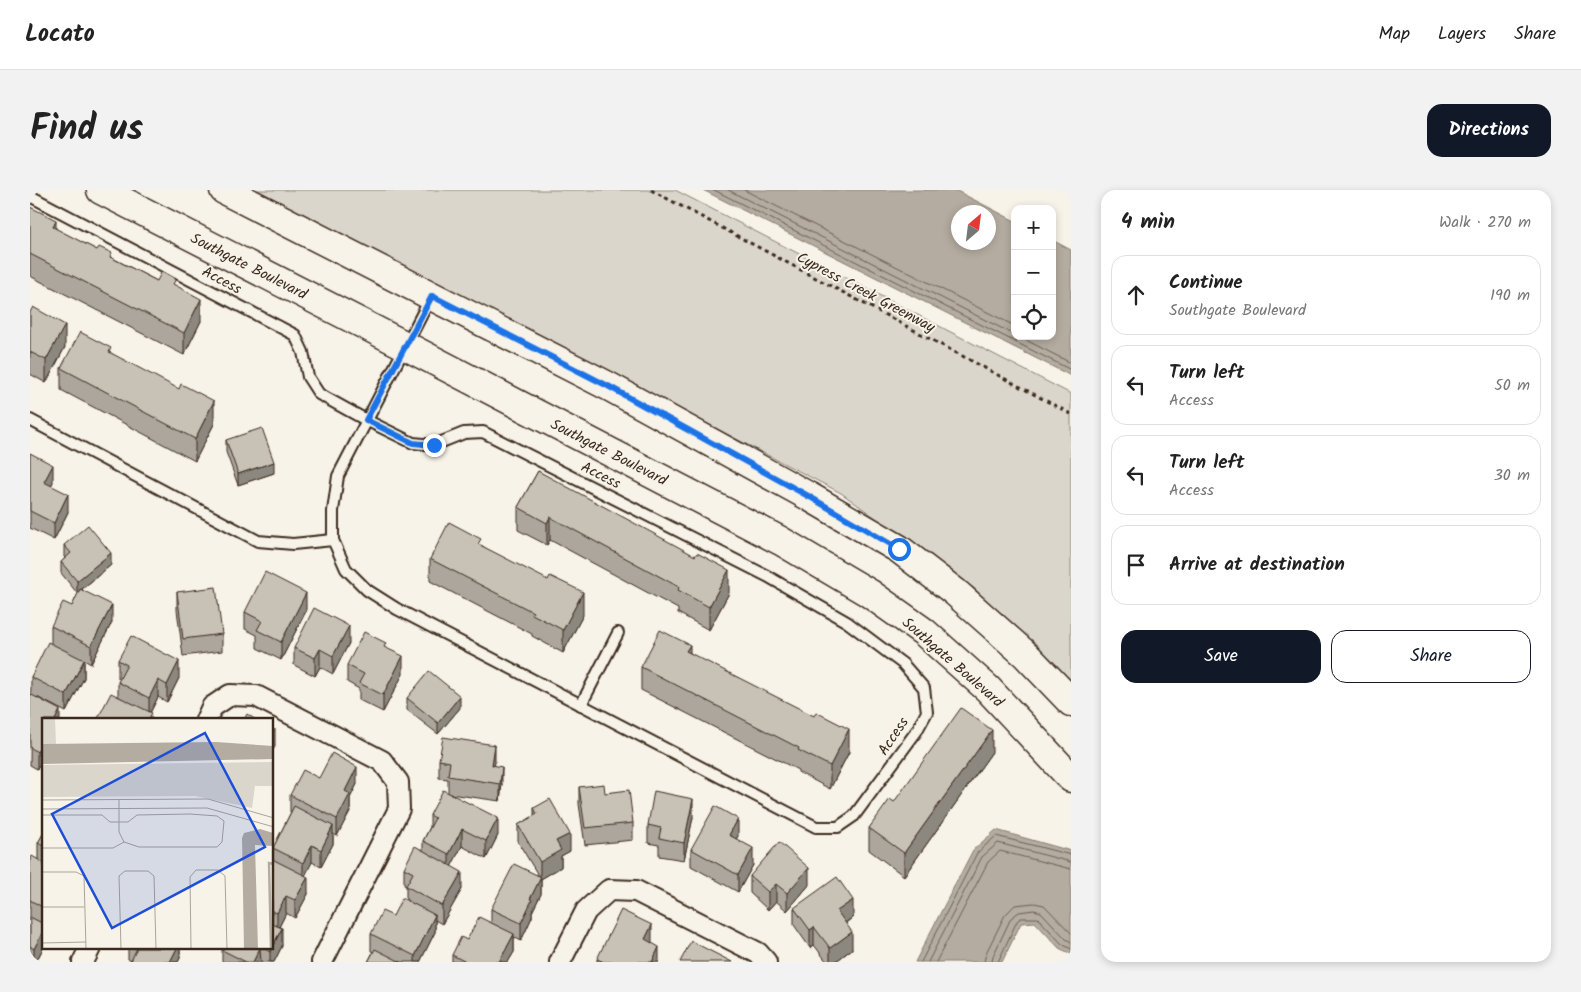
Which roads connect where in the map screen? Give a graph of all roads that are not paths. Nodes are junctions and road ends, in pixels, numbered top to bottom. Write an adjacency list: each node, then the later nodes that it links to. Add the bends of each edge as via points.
1 (101, 190): 5 (main road, Southgate Boulevard)
2 (224, 190): 4 (main road)
3 (30, 196): 7 (lane, Access, via 295,335 303,352 308,377 319,394)
4 (432, 296): 5 (lane, Access); 10 (main road, via 608,386 899,549 955,592 1019,649)
5 (406, 346): 7 (lane, Access); 13 (main road, Southgate Boulevard, via 781,541 869,593 924,632 988,689)
6 (30, 420): 8 (lane, via 258,541 293,544)
7 (366, 420): 8 (lane, Access, via 338,476 332,511); 11 (lane, Access, via 413,443 434,445 464,434 483,432 767,576 847,622 903,664 924,688 927,712 854,816 838,827 816,827)
8 (333, 540): 11 (lane, Access, via 346,569 367,590 397,610)
9 (618, 633): 11 (lane)
10 (1071, 702)
11 (581, 705)
12 (207, 718): 16 (street, via 212,707 230,695 256,696 382,761 398,782 399,809)
13 (1071, 778)
14 (89, 950): 15 (street)
15 (83, 962)
16 (322, 962)
17 (560, 962): 18 (street, via 586,912 609,890 636,891 758,952)
18 (766, 962)

